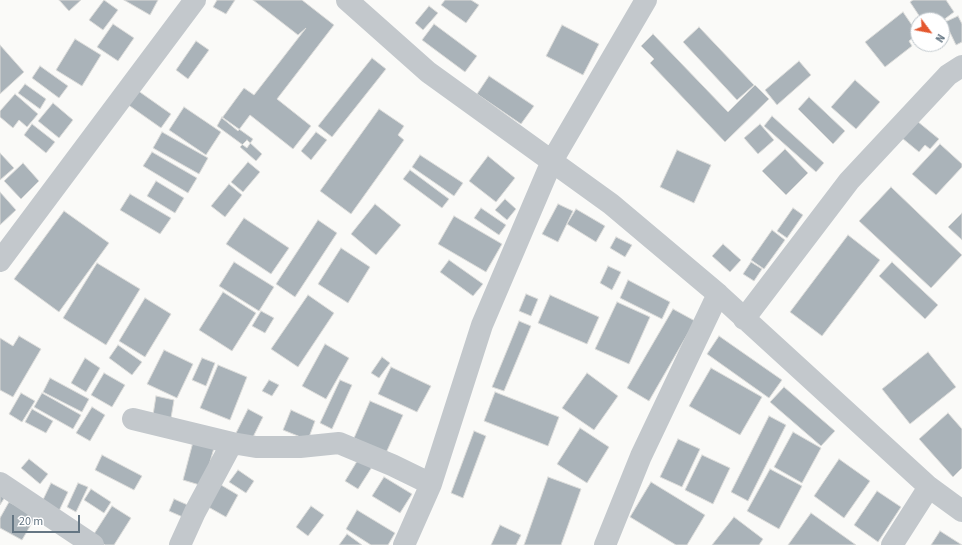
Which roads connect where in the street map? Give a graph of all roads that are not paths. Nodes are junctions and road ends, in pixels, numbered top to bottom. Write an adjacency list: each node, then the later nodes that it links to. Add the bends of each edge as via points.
1 (195, 0): 6 (street)
2 (346, 0): 5 (street, via 428,72)
3 (646, 0): 5 (street)
4 (962, 66): 8 (street, via 948,75 849,181)
5 (552, 161): 7 (street, via 611,204); 12 (street, via 482,326)
6 (0, 261)
7 (718, 294): 8 (street); 18 (street, via 641,456)
8 (744, 319): 13 (street)
9 (133, 419): 10 (street)
10 (232, 443): 12 (street, via 256,447 300,447 339,443); 16 (street)
11 (0, 483): 15 (street)
12 (431, 484): 17 (street)
13 (929, 487): 14 (street); 19 (street)
14 (959, 504)
15 (93, 545)
16 (180, 545)
17 (404, 545)
18 (605, 545)
19 (892, 545)

